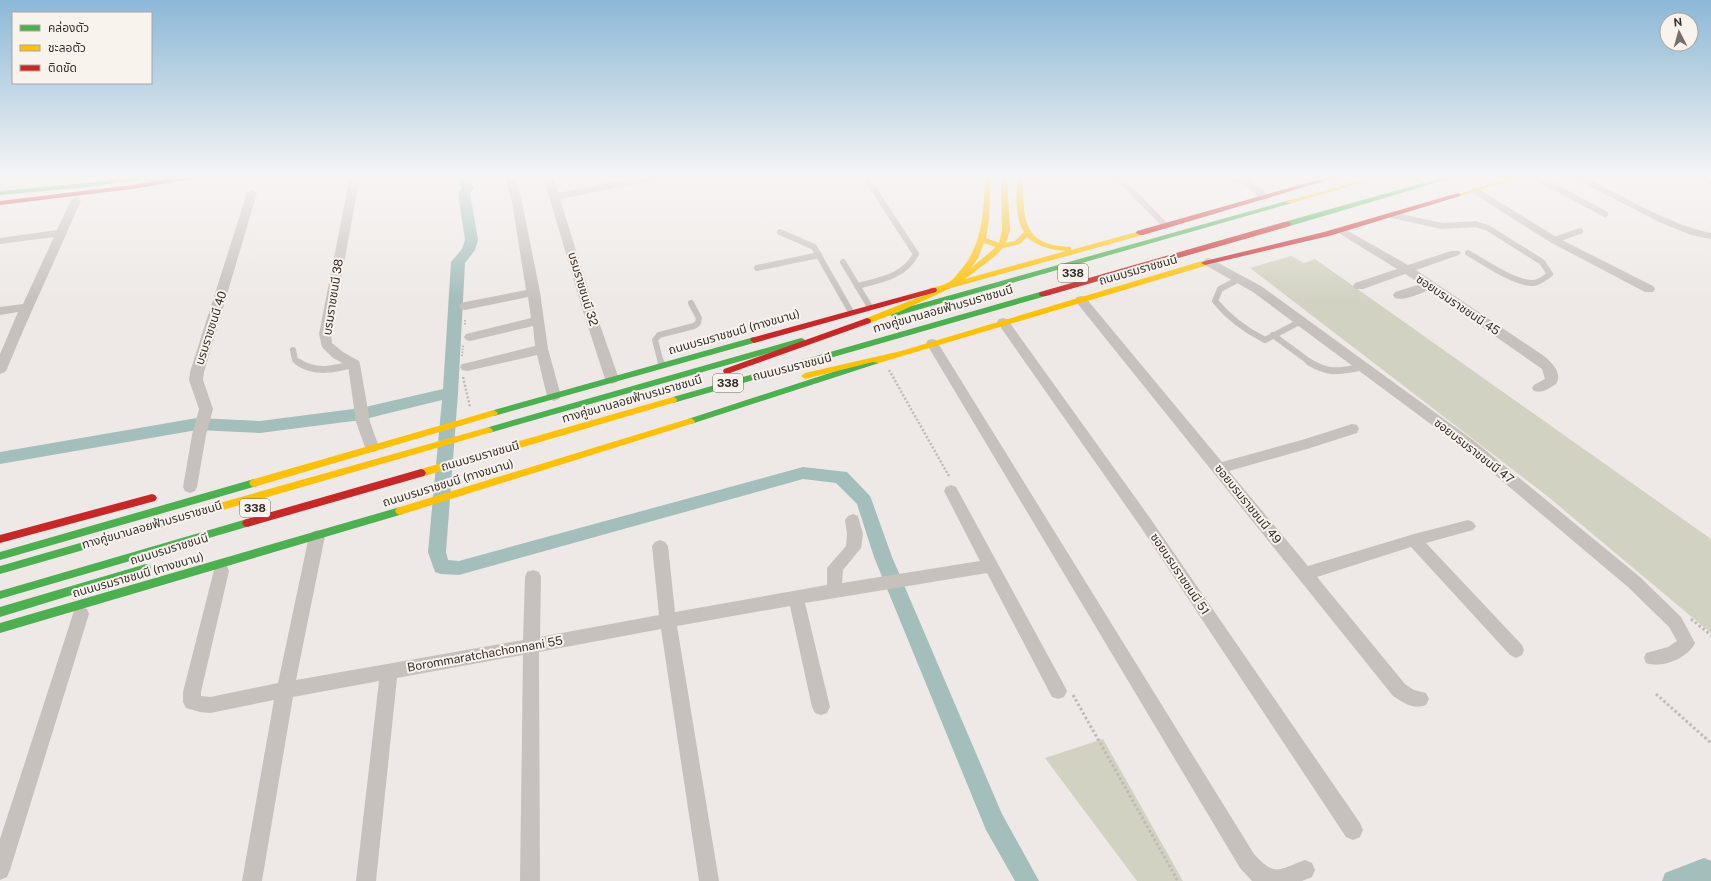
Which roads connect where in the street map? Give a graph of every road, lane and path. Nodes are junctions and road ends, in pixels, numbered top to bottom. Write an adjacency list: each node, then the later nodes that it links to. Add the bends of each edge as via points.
1 (68, 217): 23 (street)
2 (245, 217): 79 (street, บรมราชชนนี 40, via 197,372 196,380 206,409)
3 (347, 217): 64 (street, บรมราชชนนี 38, via 325,331 326,344)
4 (520, 217): 45 (street)
5 (560, 217): 70 (street, บรมราชชนนี 32)
6 (892, 217): 42 (lane, via 916,254 913,263 902,273)
7 (987, 217): 26 (main road)
8 (1006, 217): 69 (main road, via 1004,241 1001,246 978,268 932,295 834,334)
9 (1022, 217): 24 (main road)
10 (1157, 217): 19 (lane)
11 (1197, 217): 19 (main road, 338)
12 (1234, 217): 36 (main road, ถนนบรมราชชนนี)
13 (1318, 217): 96 (main road, ทางคู่ขนานลอยฟ้าบรมราชชนนี / 338, via 796,364)
14 (1326, 217): 34 (main road, ถนนบรมราชชนนี / 338)
15 (1385, 217): 20 (main road, 338)
16 (1400, 217): 32 (lane, via 1442,226 1476,224 1488,228 1542,262 1550,274 1544,280 1531,284 1512,277)
17 (1518, 217): 27 (street)
18 (1657, 217): 25 (street, via 1695,233)
19 (1166, 226): 29 (main road, 338)
20 (1341, 230): 34 (main road, 338); 38 (street, ซอยบรมราชชนนี 45)
21 (780, 232): 33 (lane, via 814,247)
22 (1580, 232): 27 (lane)
23 (61, 233): 28 (street); 49 (street, via 48,265)
24 (1026, 234): 26 (main road, via 1012,245 998,246); 30 (main road, via 1045,246)
25 (1711, 236)
26 (984, 239): 40 (main road, via 971,264)
27 (1554, 240): 44 (street)
28 (0, 241)
29 (1090, 247): 30 (main road, 338); 36 (main road)
30 (1078, 250): 40 (main road, 338)
31 (1455, 253): 38 (street)
32 (1468, 253)
33 (819, 255): 37 (lane); 53 (lane)
34 (1214, 261): 39 (street, ซอยบรมราชชนนี 47); 47 (main road, ถนนบรมราชชนนี / 338)
35 (843, 262): 42 (lane)
36 (1069, 264): 91 (main road, ถนนบรมราชชนนี / 338)
37 (757, 268)
38 (1405, 269): 41 (street, ซอยบรมราชชนนี 45); 43 (street)
39 (1239, 279): 56 (street, ซอยบรมราชชนนี 47, via 1257,289); 58 (lane, via 1220,289 1215,301 1225,314 1249,333 1265,340)
40 (954, 284): 51 (main road, 338)
41 (1430, 285): 46 (street); 72 (street, ซอยบรมราชชนนี 45, via 1539,358 1551,369 1551,381)
42 (857, 286): 51 (lane)
43 (1359, 286)
44 (1649, 289)
45 (534, 292): 50 (street); 54 (street)
46 (1399, 295)
47 (1081, 300): 55 (main road, ถนนบรมราชชนนี / 338); 78 (street, ซอยบรมราชชนนี 49)
48 (691, 303): 65 (lane, via 699,318 698,323 659,335 655,340)
49 (26, 306): 52 (street); 68 (street)
50 (465, 306)
51 (870, 307): 53 (main road, 338)
52 (0, 311)
53 (851, 312): 65 (main road, ถนนบรมราชชนนี (ทางขนาน) / 338)
54 (538, 321): 59 (street); 61 (street)
55 (1003, 322): 60 (main road, ถนนบรมราชชนนี / 338); 112 (street, ซอยบรมราชชนนี 51, via 1145,522)
56 (1301, 322): 58 (lane); 67 (street, ซอยบรมราชชนนี 47)
57 (866, 332): 69 (main road, ทางคู่ขนานลอยฟ้าบรมราชชนนี / 338)
58 (1273, 335): 67 (lane, via 1306,361 1322,368 1341,372)
59 (470, 337)
60 (932, 343): 63 (main road, ถนนบรมราชชนนี / 338); 114 (street, via 1247,861 1261,876 1279,880)
61 (542, 348): 66 (street); 73 (street)
62 (294, 350): 64 (lane, via 295,360 304,367 316,370)
63 (900, 353): 71 (main road, ถนนบรมราชชนนี / 338); 84 (main road, ถนนบรมราชชนนี (ทางขนาน) / 338, via 793,389)
64 (354, 364): 76 (street, via 359,404)
65 (662, 365): 70 (main road, ถนนบรมราชชนนี (ทางขนาน) / 338)
66 (467, 367)
67 (1363, 367): 104 (street, ซอยบรมราชชนนี 47, via 1468,444 1634,582 1675,622 1687,643 1672,654)
68 (0, 369)
69 (727, 371): 74 (main road, ทางคู่ขนานลอยฟ้าบรมราชชนนี / 338)
70 (612, 379): 73 (main road, ถนนบรมราชชนนี (ทางขนาน) / 338)
71 (782, 381)
72 (1539, 388)
73 (554, 396): 76 (main road, ถนนบรมราชชนนี (ทางขนาน) / 338)
74 (592, 410)
75 (1352, 429): 78 (street)
76 (372, 447): 77 (main road); 88 (main road, ถนนบรมราชชนนี (ทางขนาน) / 338)
77 (294, 462)
78 (1219, 468): 93 (street, ซอยบรมราชชนนี 49)
79 (190, 487)
80 (951, 491): 90 (street)
81 (160, 496): 85 (main road)
82 (853, 520): 95 (street, via 853,548 835,568 834,580)
83 (1468, 526): 86 (street)
84 (317, 536): 92 (main road); 101 (main road, ถนนบรมราชชนนี (ทางขนาน) / 338); 106 (street)
85 (0, 539)
86 (1414, 540): 93 (street); 103 (street)
87 (660, 546): 100 (street)
88 (0, 556)
89 (153, 566): 98 (main road, ถนนบรมราชชนนี)
90 (984, 566): 95 (street, Borommaratchachonnani 55); 107 (street)
91 (0, 570)
92 (221, 571): 99 (main road); 106 (street, Borommaratchachonnani 55, via 192,692 192,702 210,705)
93 (1304, 574): 109 (street, ซอยบรมราชชนนี 49, via 1398,690 1411,698)
94 (533, 577): 102 (street)
95 (837, 591): 97 (street, Borommaratchachonnani 55)
96 (0, 595)
97 (796, 598): 100 (street, Borommaratchachonnani 55); 110 (street)
98 (0, 612)
99 (74, 616): 113 (street)
100 (668, 621): 102 (street, Borommaratchachonnani 55); 118 (street)
101 (0, 628)
102 (531, 646): 105 (street, Borommaratchachonnani 55); 117 (street)
103 (1516, 650)
104 (1652, 658)
105 (389, 672): 106 (street, Borommaratchachonnani 55); 116 (street)
106 (285, 690): 115 (street)
107 (1058, 691)
108 (1656, 694): 111 (path)
109 (1420, 699)
110 (821, 707)
111 (1711, 743)
112 (1353, 830)
113 (0, 870)
114 (1305, 870)
115 (252, 881)
116 (366, 881)
117 (530, 881)
118 (709, 881)

